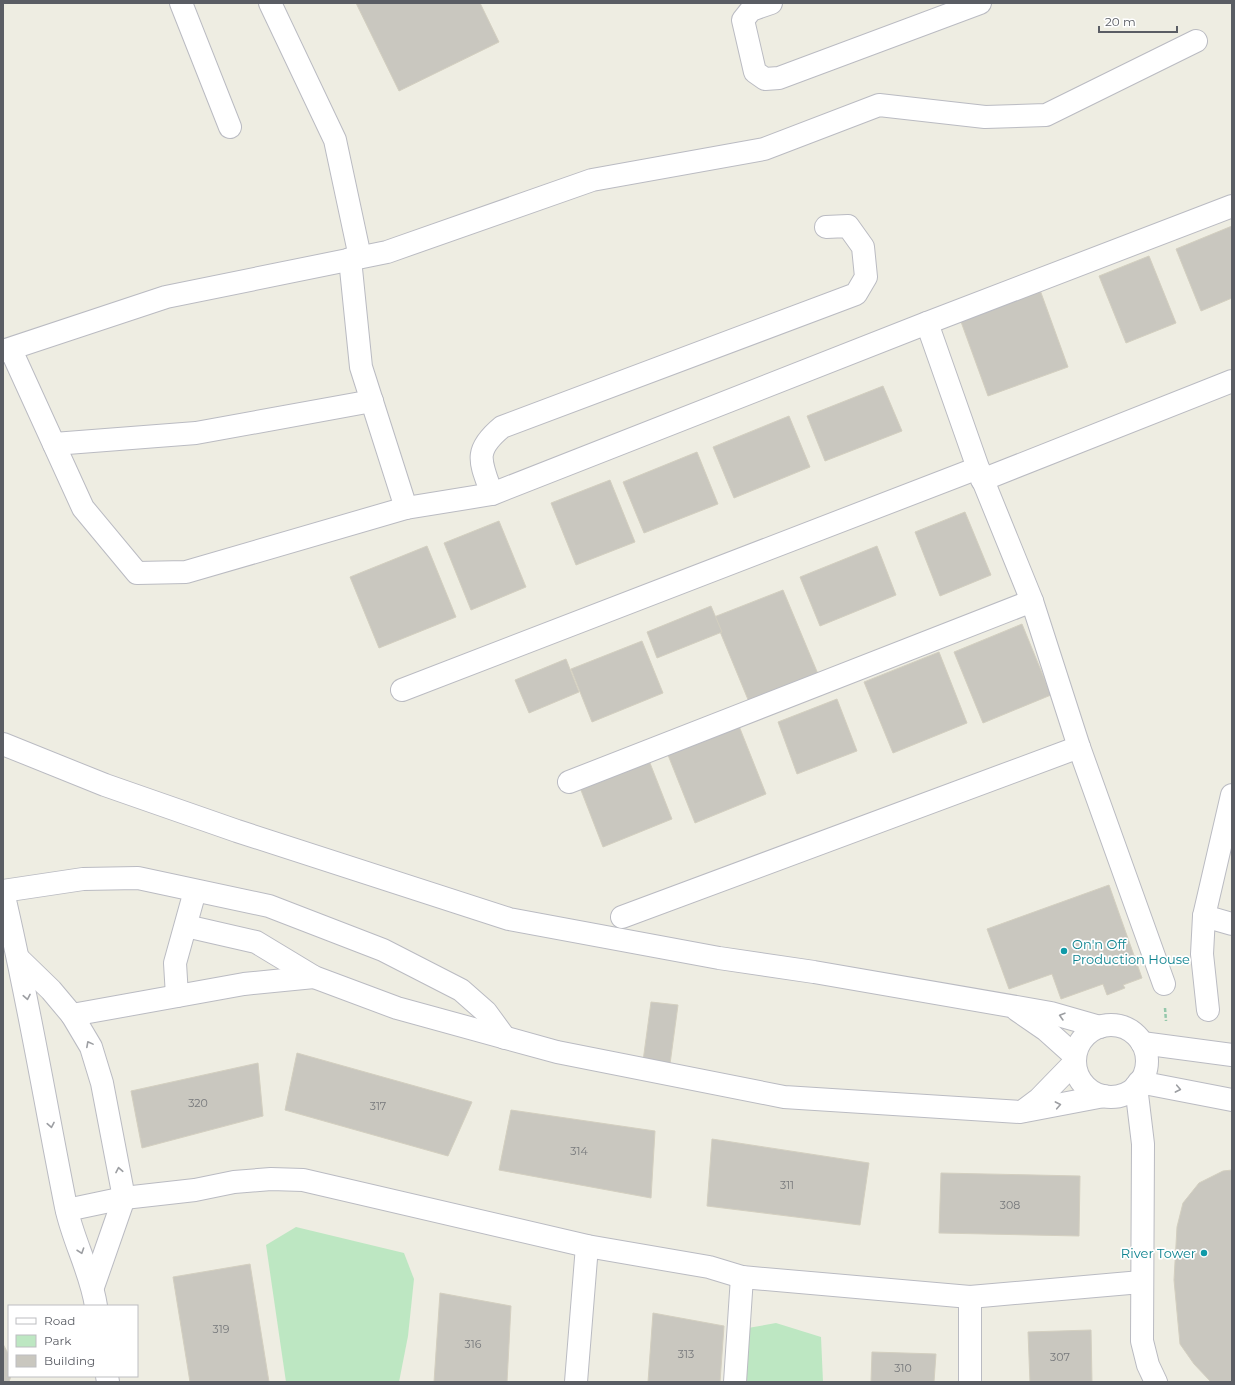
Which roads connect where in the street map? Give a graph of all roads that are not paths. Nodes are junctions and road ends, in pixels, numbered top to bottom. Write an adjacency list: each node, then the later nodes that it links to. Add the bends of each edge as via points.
1 (181, 3): 6 (street)
2 (270, 3): 9 (street, via 335,140)
3 (771, 3): 4 (street, via 751,10 743,20 755,72 765,79 779,78)
4 (980, 3)
5 (1196, 41): 9 (street, via 1046,115 985,117 879,105 764,149 592,180 386,252)
6 (230, 127)
7 (1232, 206): 10 (street)
8 (826, 227): 16 (street, via 848,226 863,247 866,277 856,294 502,427 490,437 481,451 482,467)
9 (356, 258): 11 (street, via 166,297); 13 (street, via 361,366)
10 (928, 323): 15 (street); 16 (street)
11 (7, 350): 14 (street)
12 (1232, 381): 15 (street)
13 (372, 401): 14 (street, via 196,433); 17 (street)
14 (54, 444): 17 (street, via 83,508 137,573 186,572)
15 (980, 474): 18 (street); 19 (street)
16 (492, 494): 17 (street)
17 (406, 508)
18 (1032, 601): 21 (street); 22 (street)
19 (402, 690)
20 (3, 744): 34 (street, via 105,785 230,829 509,919 712,957)
21 (1079, 747): 27 (street); 32 (street)
22 (569, 782)
23 (1232, 795): 26 (street)
24 (195, 891): 25 (street, via 138,878 82,879); 29 (street); 38 (street, via 269,906 382,950 461,990 486,1012)
25 (3, 892): 30 (street)
26 (1204, 916): 28 (street); 35 (street, via 1202,954)
27 (622, 917)
28 (1232, 924)
29 (186, 926): 31 (street, via 256,942); 33 (street, via 175,963)
30 (19, 959): 36 (street); 48 (street, one-way to 48)
31 (314, 977): 33 (street, via 244,984); 38 (street, via 397,1008)
32 (1164, 984)
33 (178, 996): 36 (street)
34 (1012, 1006): 37 (street, one-way to 34, via 1051,1013); 41 (street, via 1046,1030)
35 (1208, 1010)
36 (72, 1015): 47 (street, one-way to 36, via 101,1080 91,1047)
37 (1100, 1027): 39 (street, via 1124,1027); 41 (street, via 1085,1035 1080,1042)
38 (504, 1038): 45 (street, via 557,1052 784,1097)
39 (1142, 1043): 40 (street); 42 (street, via 1147,1063)
40 (1232, 1055)
41 (1075, 1060): 43 (street, via 1082,1083 1094,1093); 45 (street, via 1039,1099)
42 (1138, 1084): 43 (street, via 1128,1092); 44 (street, one-way to 44); 46 (street)
43 (1108, 1097): 45 (street, one-way to 43); 46 (street)
44 (1232, 1100)
45 (1020, 1112)
46 (1143, 1144): 51 (street)
47 (124, 1198): 48 (street); 49 (street, via 195,1190 234,1182 303,1180); 52 (street)
48 (66, 1210): 52 (street, one-way to 52)
49 (587, 1246): 50 (street, via 709,1267); 54 (street)
50 (742, 1277): 53 (street); 55 (street)
51 (1141, 1282): 53 (street); 57 (street, via 1142,1340 1148,1365)
52 (94, 1297)
53 (970, 1297): 56 (street)
54 (576, 1382)
55 (735, 1382)
56 (970, 1382)
57 (1156, 1382)

